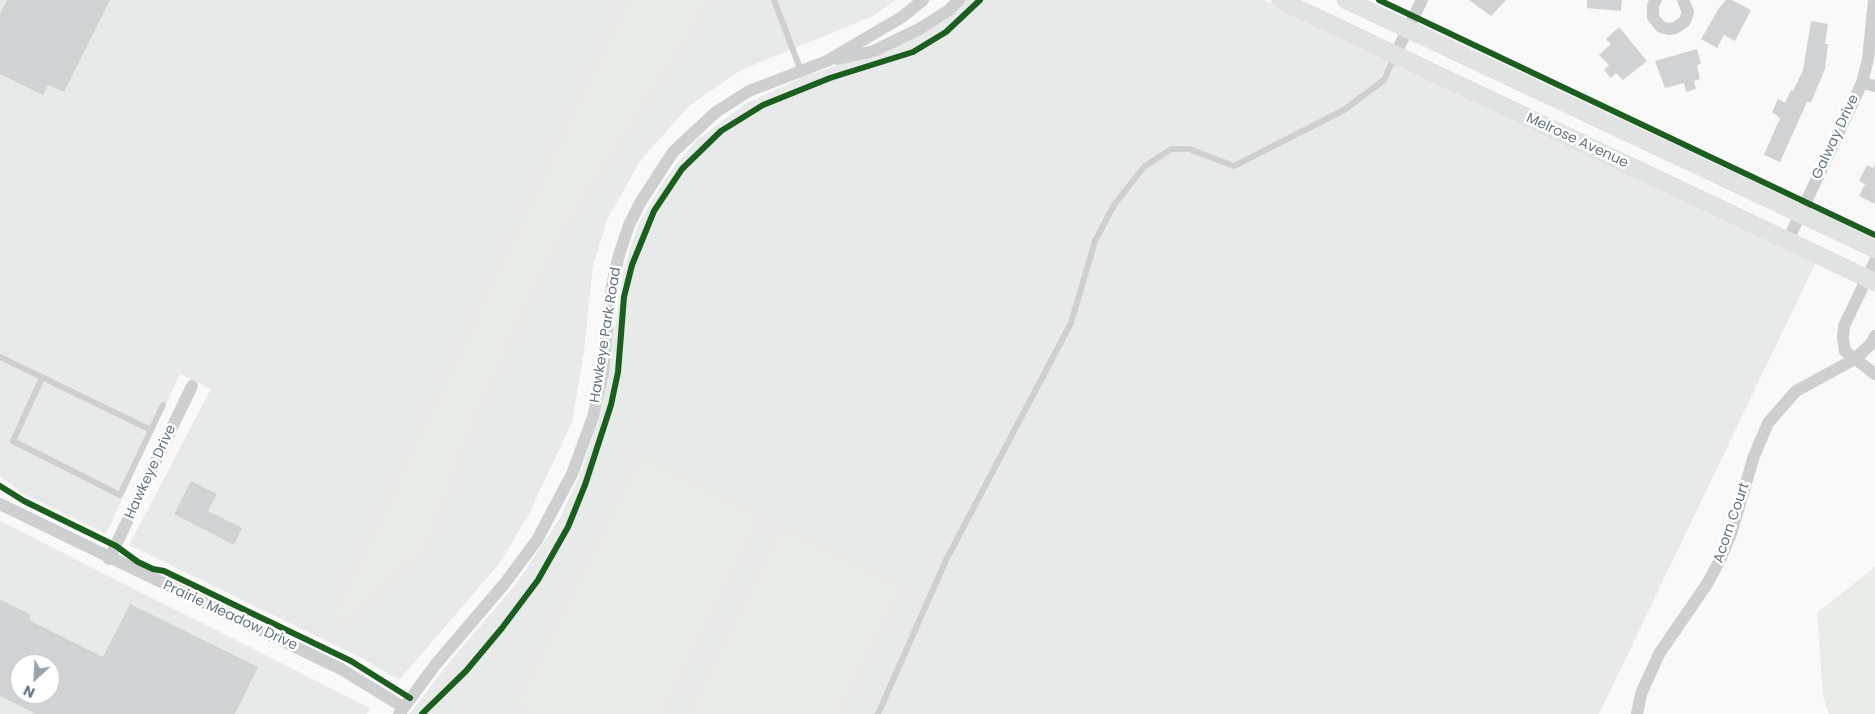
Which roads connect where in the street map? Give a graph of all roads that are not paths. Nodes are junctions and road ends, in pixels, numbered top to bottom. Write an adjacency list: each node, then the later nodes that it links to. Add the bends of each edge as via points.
1 (774, 0): 13 (lane)
2 (924, 0): 12 (street, Hawkeye Park Road, via 902,17)
3 (959, 0): 12 (street, Hawkeye Park Road, via 921,28 874,51)
4 (1280, 0): 11 (main road, Melrose Avenue)
5 (1346, 0): 10 (main road, Melrose Avenue)
6 (1422, 0): 10 (street)
7 (1656, 0): 8 (street, via 1653,17 1660,27 1669,29 1685,21 1688,12)
8 (1683, 0)
9 (1874, 0): 14 (street, Galway Drive, via 1868,59)
10 (1408, 29): 11 (street); 16 (main road, Melrose Avenue)
11 (1395, 55): 17 (main road, Melrose Avenue); 32 (lane, via 1384,80 1344,110 1234,166 1188,149 1171,150 1144,167 1114,205 1095,241 1071,323 946,560)
12 (828, 61): 13 (street, Hawkeye Park Road)
13 (800, 71): 31 (street, Hawkeye Park Road, via 749,91 716,112 673,152 655,177 629,224 619,255 612,285 603,373 593,417 572,474 537,540)
14 (1862, 83): 15 (street); 16 (street, Galway Drive)
15 (1875, 86)
16 (1800, 214): 17 (street, Galway Drive); 18 (main road, Melrose Avenue)
17 (1788, 240): 20 (main road, Melrose Avenue)
18 (1875, 249)
19 (1875, 261): 20 (street)
20 (1871, 280): 23 (street, via 1844,326 1844,351)
21 (1875, 336): 23 (street, Acorn Court)
22 (0, 357): 25 (lane)
23 (1855, 359): 24 (street); 33 (street, Acorn Court, via 1796,390 1768,423 1720,560 1659,654 1640,694)
24 (1875, 374)
25 (42, 378): 28 (lane); 28 (lane, via 13,441 120,495)
26 (192, 386): 30 (street, Hawkeye Drive)
27 (164, 405): 28 (lane)
28 (151, 430)
29 (0, 504): 30 (street, Prairie Meadow Drive)
30 (109, 559): 31 (street, Prairie Meadow Drive, via 332,665)
31 (401, 711)
32 (878, 714)
33 (1636, 714)

